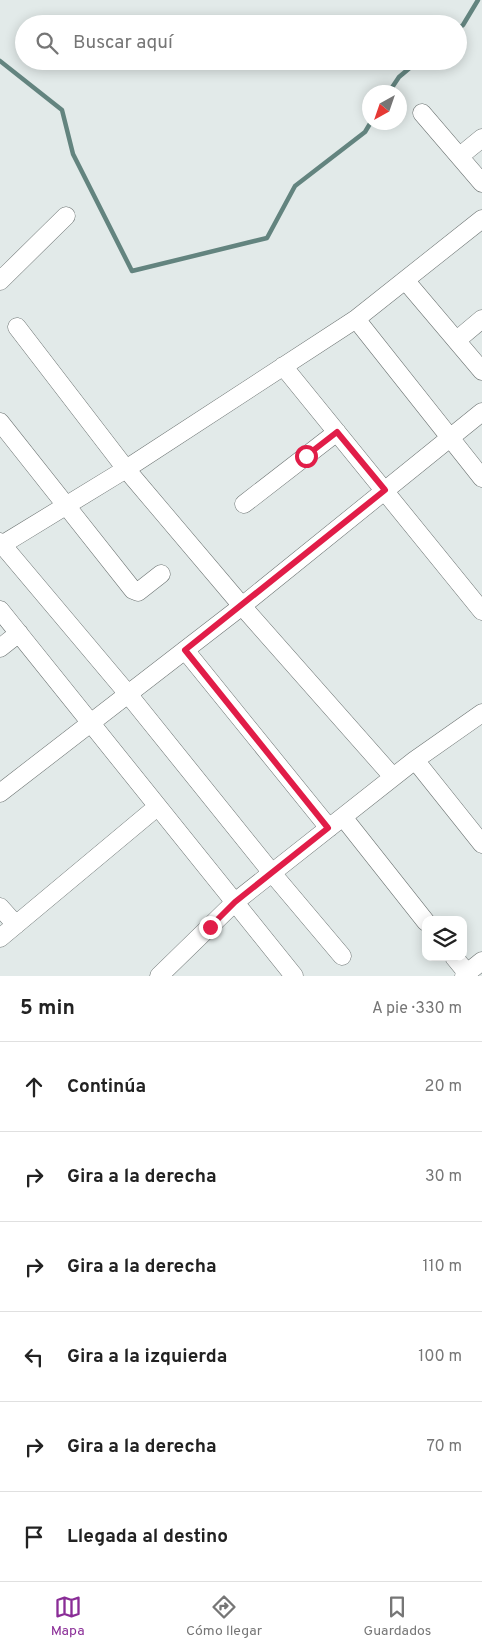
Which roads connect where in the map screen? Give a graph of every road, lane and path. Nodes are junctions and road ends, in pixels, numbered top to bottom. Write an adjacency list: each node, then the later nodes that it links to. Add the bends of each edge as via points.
1 (422, 113): 3 (street)
2 (482, 138): 3 (street)
3 (460, 156): 4 (street)
4 (482, 183)
5 (66, 216): 8 (street)
6 (482, 219): 7 (street)
7 (405, 280): 9 (street); 12 (street)
8 (0, 281)
9 (356, 319): 13 (street); 18 (street)
10 (482, 319): 12 (street)
11 (17, 327): 19 (street)
12 (457, 340): 14 (street)
13 (283, 366): 17 (street); 19 (street)
14 (482, 371)
15 (482, 412): 18 (street)
16 (0, 422): 23 (street)
17 (337, 432): 21 (street); 22 (street)
18 (450, 438): 20 (street); 21 (street)
19 (126, 469): 23 (street); 26 (street)
20 (482, 478)
21 (385, 490): 26 (street); 28 (street)
22 (244, 504)
23 (66, 505): 24 (street); 25 (street, via 133,590 142,590)
24 (1, 544): 32 (street)
25 (161, 574)
26 (242, 606): 31 (street); 36 (street)
27 (0, 610): 29 (street)
28 (482, 611)
29 (19, 633): 30 (street); 34 (street)
30 (0, 648)
31 (185, 650): 32 (street); 40 (street)
32 (128, 694): 34 (street); 42 (street)
33 (482, 712): 35 (street)
34 (90, 723): 37 (street); 38 (street)
35 (415, 760): 36 (street); 41 (street)
36 (393, 777): 39 (street)
37 (0, 793)
38 (157, 807): 43 (street); 46 (street)
39 (343, 817): 40 (street); 45 (street)
40 (328, 828): 42 (street)
41 (482, 844)
42 (272, 874): 43 (street); 48 (street)
43 (235, 902): 52 (street); 53 (street)
44 (0, 907): 46 (street)
45 (422, 917)
46 (16, 925): 47 (street)
47 (0, 938)
48 (342, 956)
49 (456, 961): 51 (street)
50 (482, 962): 51 (street)
51 (465, 975)
52 (159, 976)
53 (294, 976)

